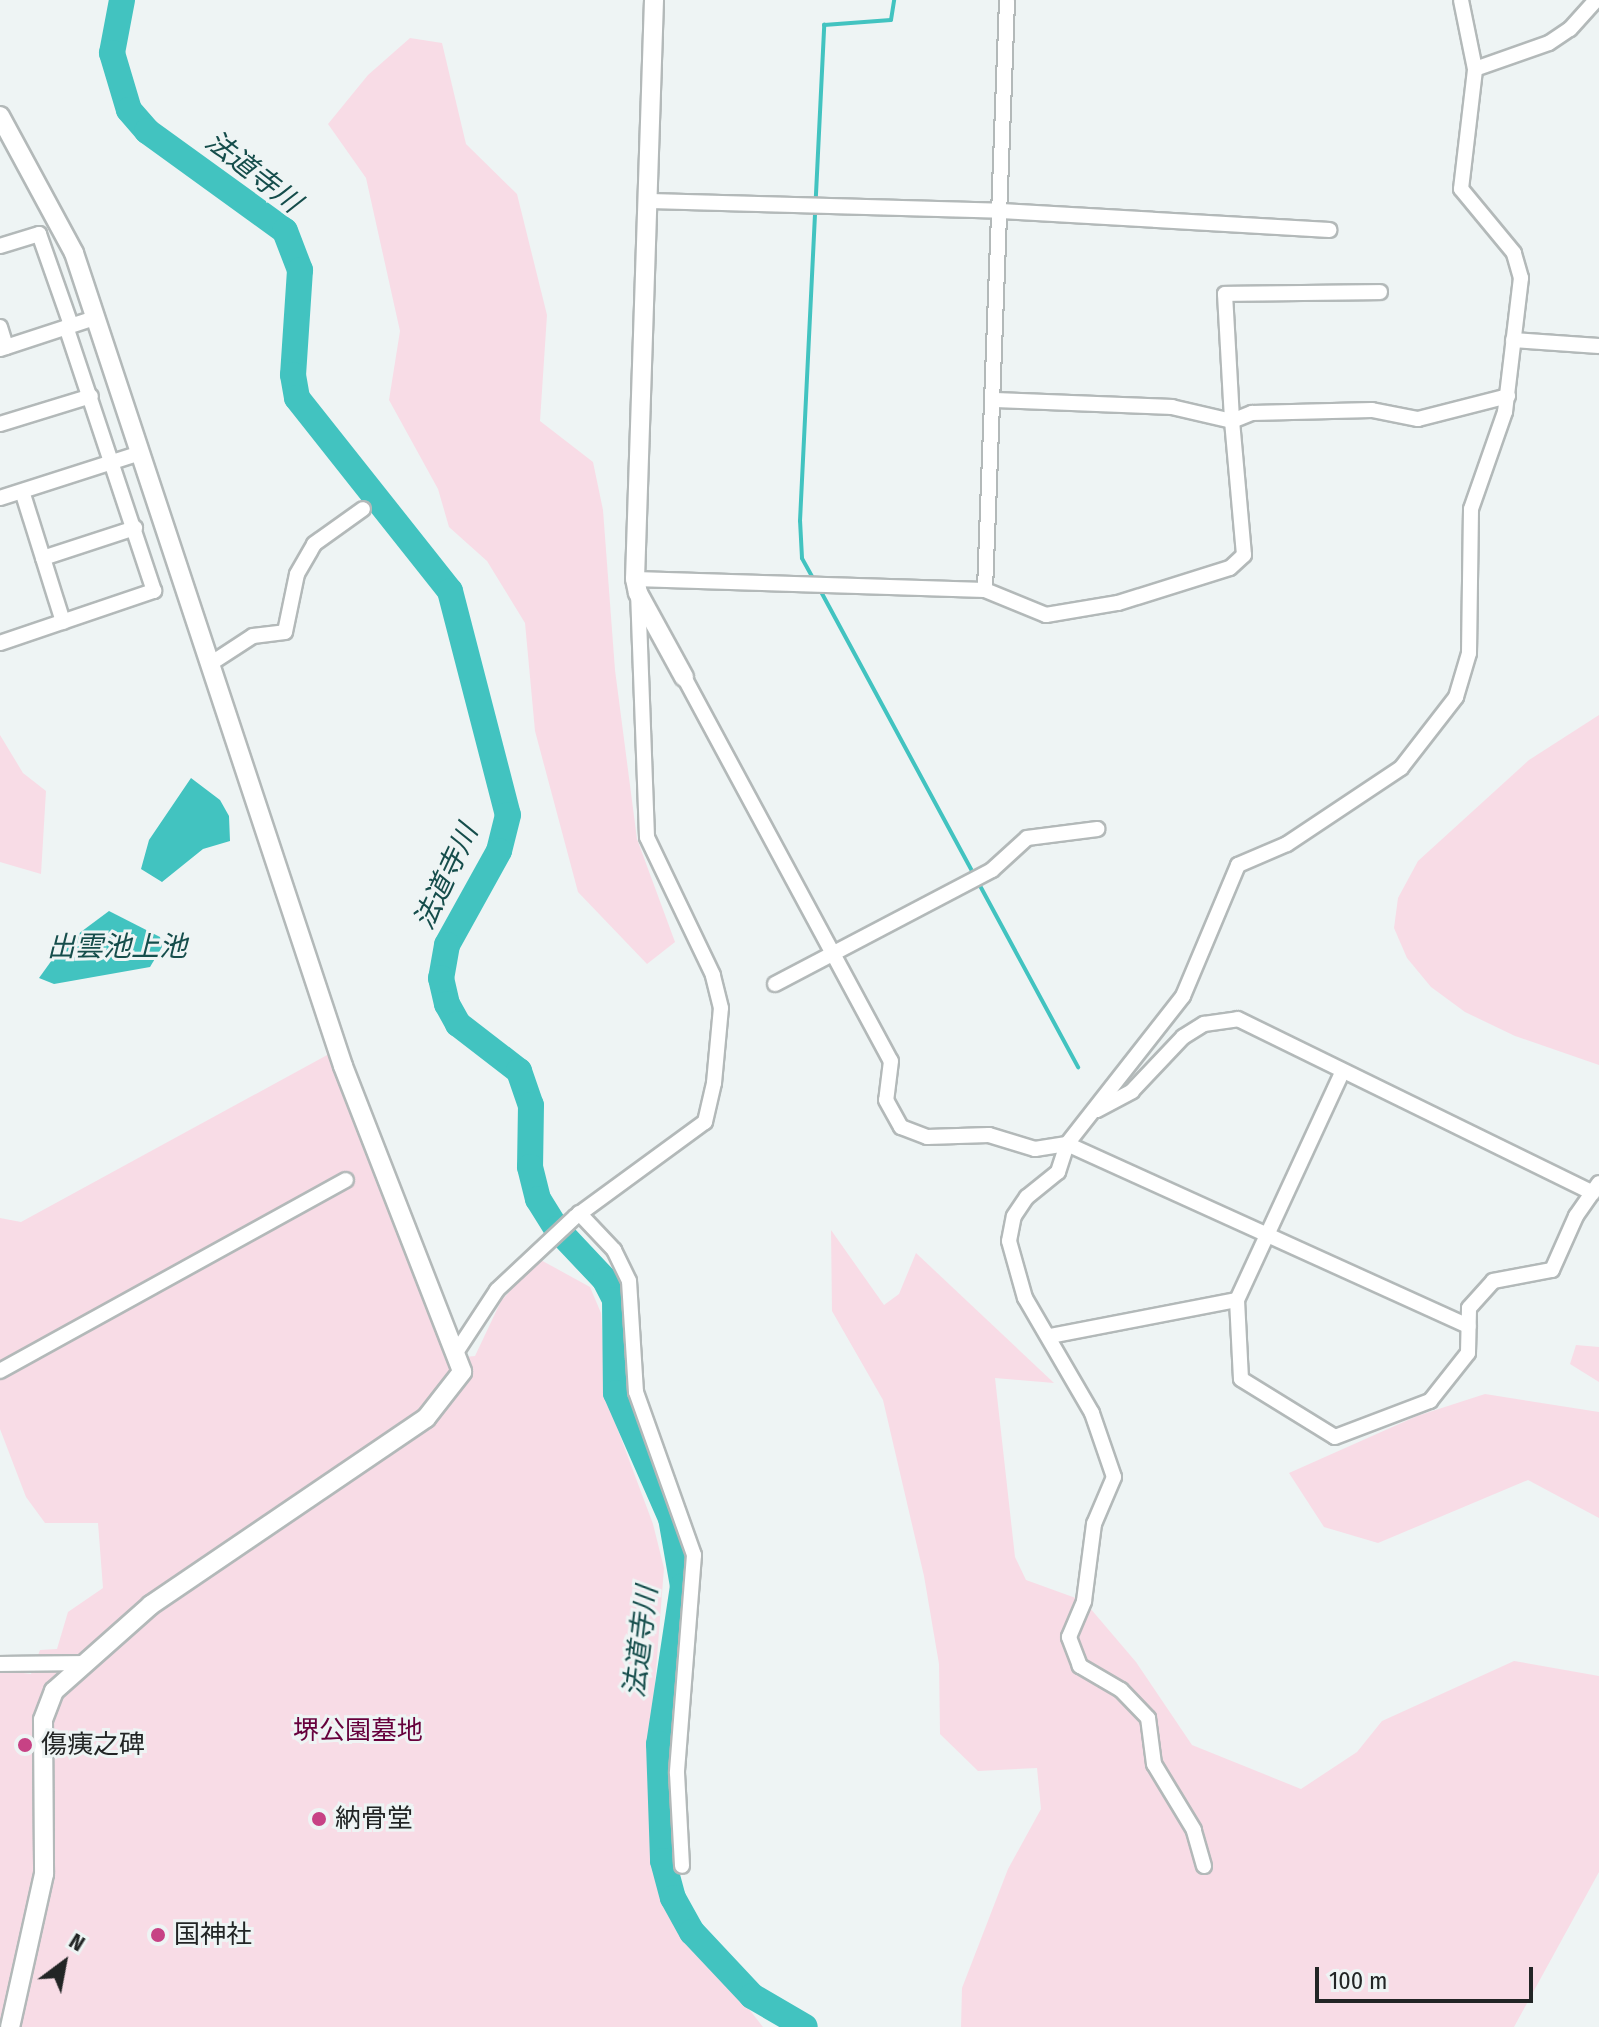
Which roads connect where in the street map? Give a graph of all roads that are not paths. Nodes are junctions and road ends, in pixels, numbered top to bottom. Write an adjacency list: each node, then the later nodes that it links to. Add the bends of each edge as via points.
1 (654, 0): 7 (street)
2 (1007, 0): 8 (street)
3 (1461, 0): 5 (street)
4 (1596, 0): 5 (street, via 1549,43)
5 (1475, 69): 15 (street, via 1461,189 1514,253 1521,278)
6 (0, 116): 12 (street, via 58,216)
7 (650, 201): 8 (street); 30 (street)
8 (1001, 211): 9 (street); 20 (street)
9 (1329, 230)
10 (0, 246): 13 (street, via 39,234)
11 (1380, 292): 21 (street, via 1225,294)
12 (95, 318): 13 (street); 23 (street)
13 (69, 326): 17 (street); 18 (street)
14 (0, 327): 17 (street)
15 (1513, 340): 16 (street); 19 (street)
16 (1599, 346)
17 (3, 348)
18 (91, 396): 22 (street); 24 (street)
19 (1508, 396): 21 (street, via 1418,419 1372,410 1252,413); 40 (street, via 1471,509 1469,653 1456,697 1401,768 1287,844 1238,865 1183,996)
20 (996, 400): 21 (street, via 1172,407); 31 (street)
21 (1232, 421): 31 (street, via 1244,555 1230,568 1118,603 1046,615)
22 (0, 424)
23 (140, 453): 24 (street); 34 (street)
24 (114, 461): 25 (street); 28 (street)
25 (23, 494): 26 (street); 29 (street)
26 (0, 498)
27 (363, 509): 34 (street, via 314,544 297,574 285,632 253,636)
28 (135, 528): 29 (street); 32 (street, via 154,591)
29 (43, 558): 32 (street)
30 (637, 586): 31 (street); 35 (street); 44 (street, via 647,837 713,975 721,1008 714,1083 705,1122)
31 (985, 590)
32 (63, 622): 33 (street)
33 (0, 643)
34 (210, 664): 49 (street, via 343,1066)
35 (684, 677): 37 (street)
36 (1097, 829): 37 (street, via 1027,838 992,870)
37 (833, 955): 38 (street); 41 (street, via 891,1061 886,1100 901,1127 927,1137 989,1135 1035,1149)
38 (775, 984)
39 (1343, 1071): 40 (street, via 1238,1019 1204,1024 1183,1037 1132,1091); 43 (street); 45 (street)
40 (1090, 1115): 41 (street)
41 (1067, 1144): 45 (street); 48 (street, via 1058,1172 1027,1197 1014,1216 1009,1241 1025,1298)
42 (346, 1180): 50 (street)
43 (1596, 1188): 47 (street, via 1552,1270 1493,1281 1469,1308)
44 (577, 1215): 49 (street, via 497,1290); 53 (street, via 614,1250 629,1281 636,1392 694,1555 677,1773)
45 (1266, 1236): 46 (street); 47 (street)
46 (1237, 1300): 47 (street, via 1241,1379 1335,1437 1430,1401 1468,1353); 48 (street)
47 (1469, 1326)
48 (1050, 1336): 54 (street, via 1092,1413 1114,1477 1094,1524 1084,1601 1069,1637 1080,1666 1121,1690 1148,1718 1154,1764 1194,1830)
49 (457, 1351): 51 (street, via 462,1372 426,1418 151,1605)
50 (0, 1371)
51 (82, 1663): 52 (street); 55 (street, via 54,1691 43,1720 44,1874)
52 (0, 1664)
53 (682, 1866)
54 (1204, 1866)
55 (10, 2027)

